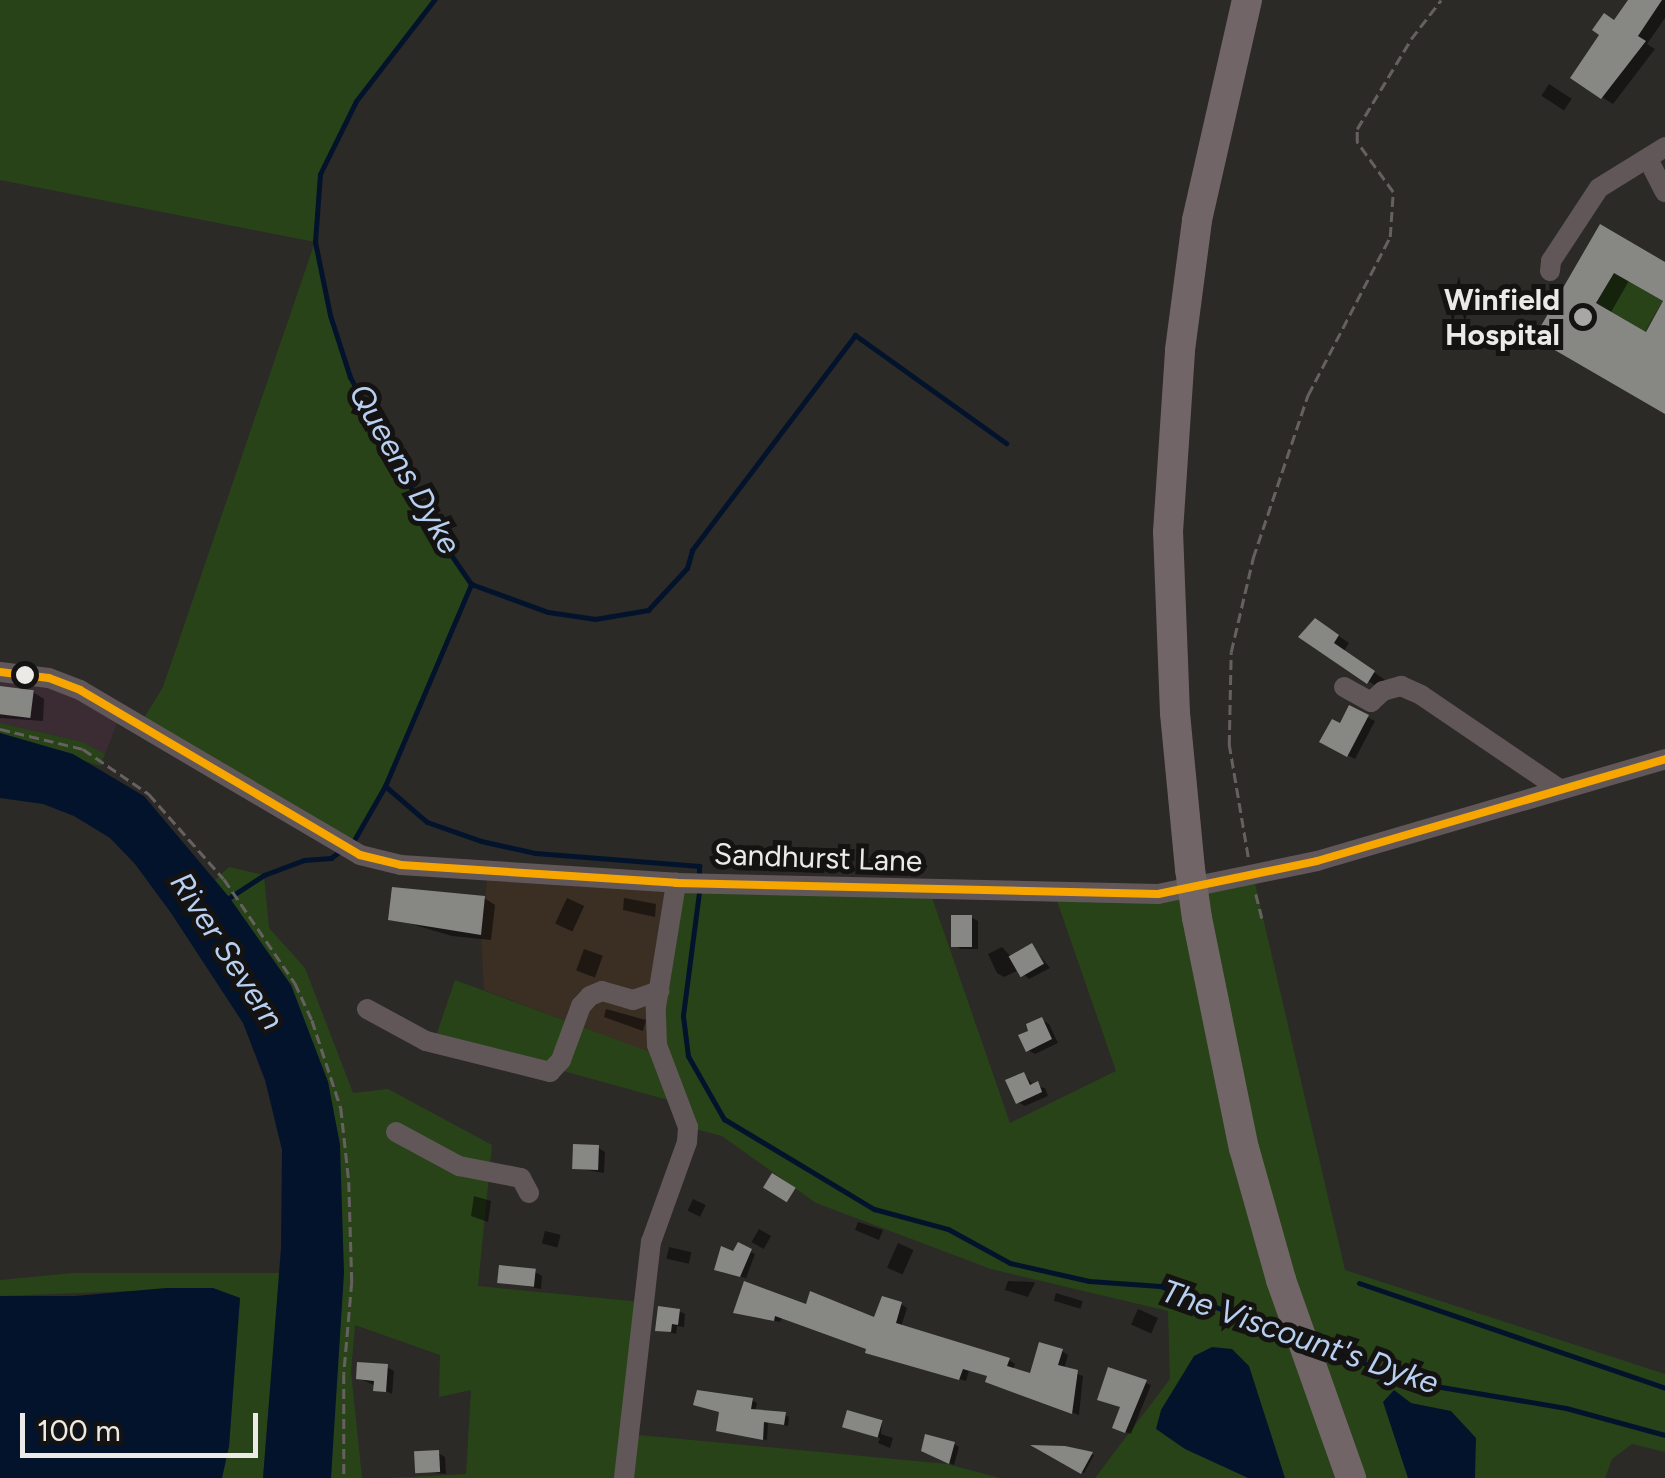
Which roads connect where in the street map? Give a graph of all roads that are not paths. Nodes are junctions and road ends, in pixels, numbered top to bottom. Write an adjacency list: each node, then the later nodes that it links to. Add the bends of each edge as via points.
1 (1247, 0): 15 (highway, bridge, via 1197,220 1179,368 1168,532 1175,713 1197,918 1244,1148)
2 (1656, 153): 3 (street); 4 (street, via 1599,188)
3 (1665, 192)
4 (1550, 271)
5 (0, 672): 9 (street, Sandhurst Lane, via 49,678 108,704 360,855 401,864)
6 (1344, 688): 8 (street, via 1371,702 1401,686 1421,694)
7 (1665, 759): 8 (street, Sandhurst Lane)
8 (1558, 788): 9 (street, Sandhurst Lane, via 1317,861 1146,894)
9 (676, 883): 10 (street)
10 (659, 991): 11 (street, via 634,1000 602,991 590,996 550,1072 426,1041); 14 (street, via 657,1044 688,1142 651,1242)
11 (366, 1009)
12 (396, 1132): 13 (street, via 459,1166 521,1178)
13 (529, 1193)
14 (624, 1478)
15 (1351, 1478)

